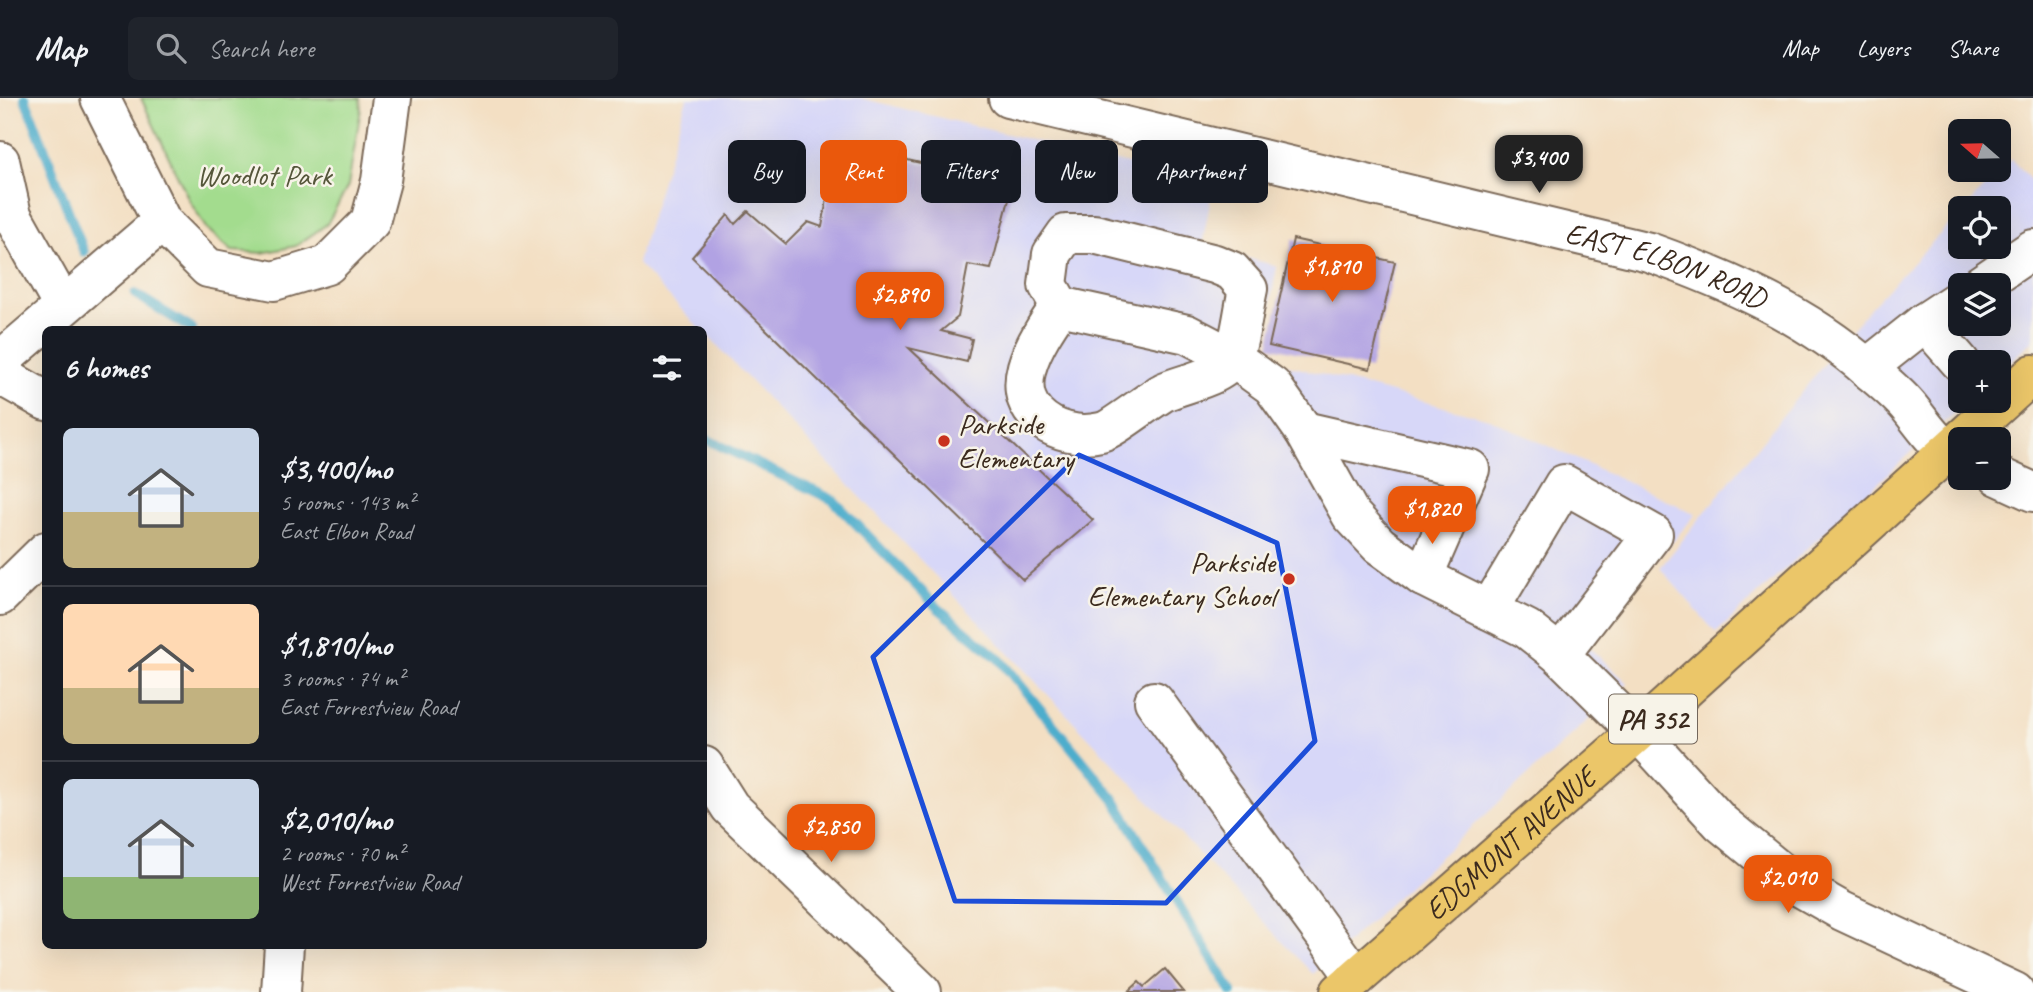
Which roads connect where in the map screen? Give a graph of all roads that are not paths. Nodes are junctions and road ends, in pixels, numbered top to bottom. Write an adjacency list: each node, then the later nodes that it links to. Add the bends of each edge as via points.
1 (100, 98): 5 (street)
2 (392, 98): 5 (street, via 381,181 370,222 327,265 274,281 208,268)
3 (1031, 101): 15 (street, EAST ELBON ROAD, via 1648,253 1712,275 1775,305)
4 (0, 161): 8 (street, via 12,215)
5 (162, 222): 8 (street)
6 (2033, 249): 7 (street)
7 (1998, 273)
8 (63, 306): 14 (street)
9 (1060, 306): 13 (street, via 1187,334); 13 (street, via 1029,356 1024,388 1027,405 1060,430 1104,432 1143,403 1219,372); 13 (street, via 1048,285 1052,254 1066,234 1094,234 1215,264 1232,271 1248,289)
10 (1948, 307): 11 (street)
11 (1925, 322): 12 (street); 15 (street)
12 (1950, 350)
13 (1233, 358): 22 (street, via 1272,386)
14 (0, 361)
15 (1867, 368): 23 (street, EAST ELBON ROAD)
16 (2033, 374): 18 (main road, EDGMONT AVENUE / PA 352)
17 (0, 375): 19 (street)
18 (2011, 391)
19 (42, 399)
20 (1988, 413): 21 (main road, EDGMONT AVENUE / PA 352)
21 (1976, 427)
22 (1304, 431): 28 (street, via 1351,515 1379,545); 28 (street, via 1470,469)
23 (1948, 450)
24 (1948, 459): 33 (main road, EDGMONT AVENUE / PA 352)
25 (2011, 482): 26 (street)
26 (2033, 492)
27 (42, 555): 29 (street)
28 (1423, 577): 30 (street)
29 (0, 596)
30 (1489, 610): 31 (street, via 1527,629); 31 (street, via 1564,484 1653,534)
31 (1560, 655): 33 (street)
32 (1154, 701): 36 (street)
33 (1638, 732): 36 (main road, EDGMONT AVENUE / PA 352); 39 (street, via 1721,823 1798,886)
34 (707, 771): 38 (street, via 730,807)
35 (284, 949): 37 (street)
36 (1348, 985)
37 (281, 992)
38 (922, 992)
39 (2015, 992)

